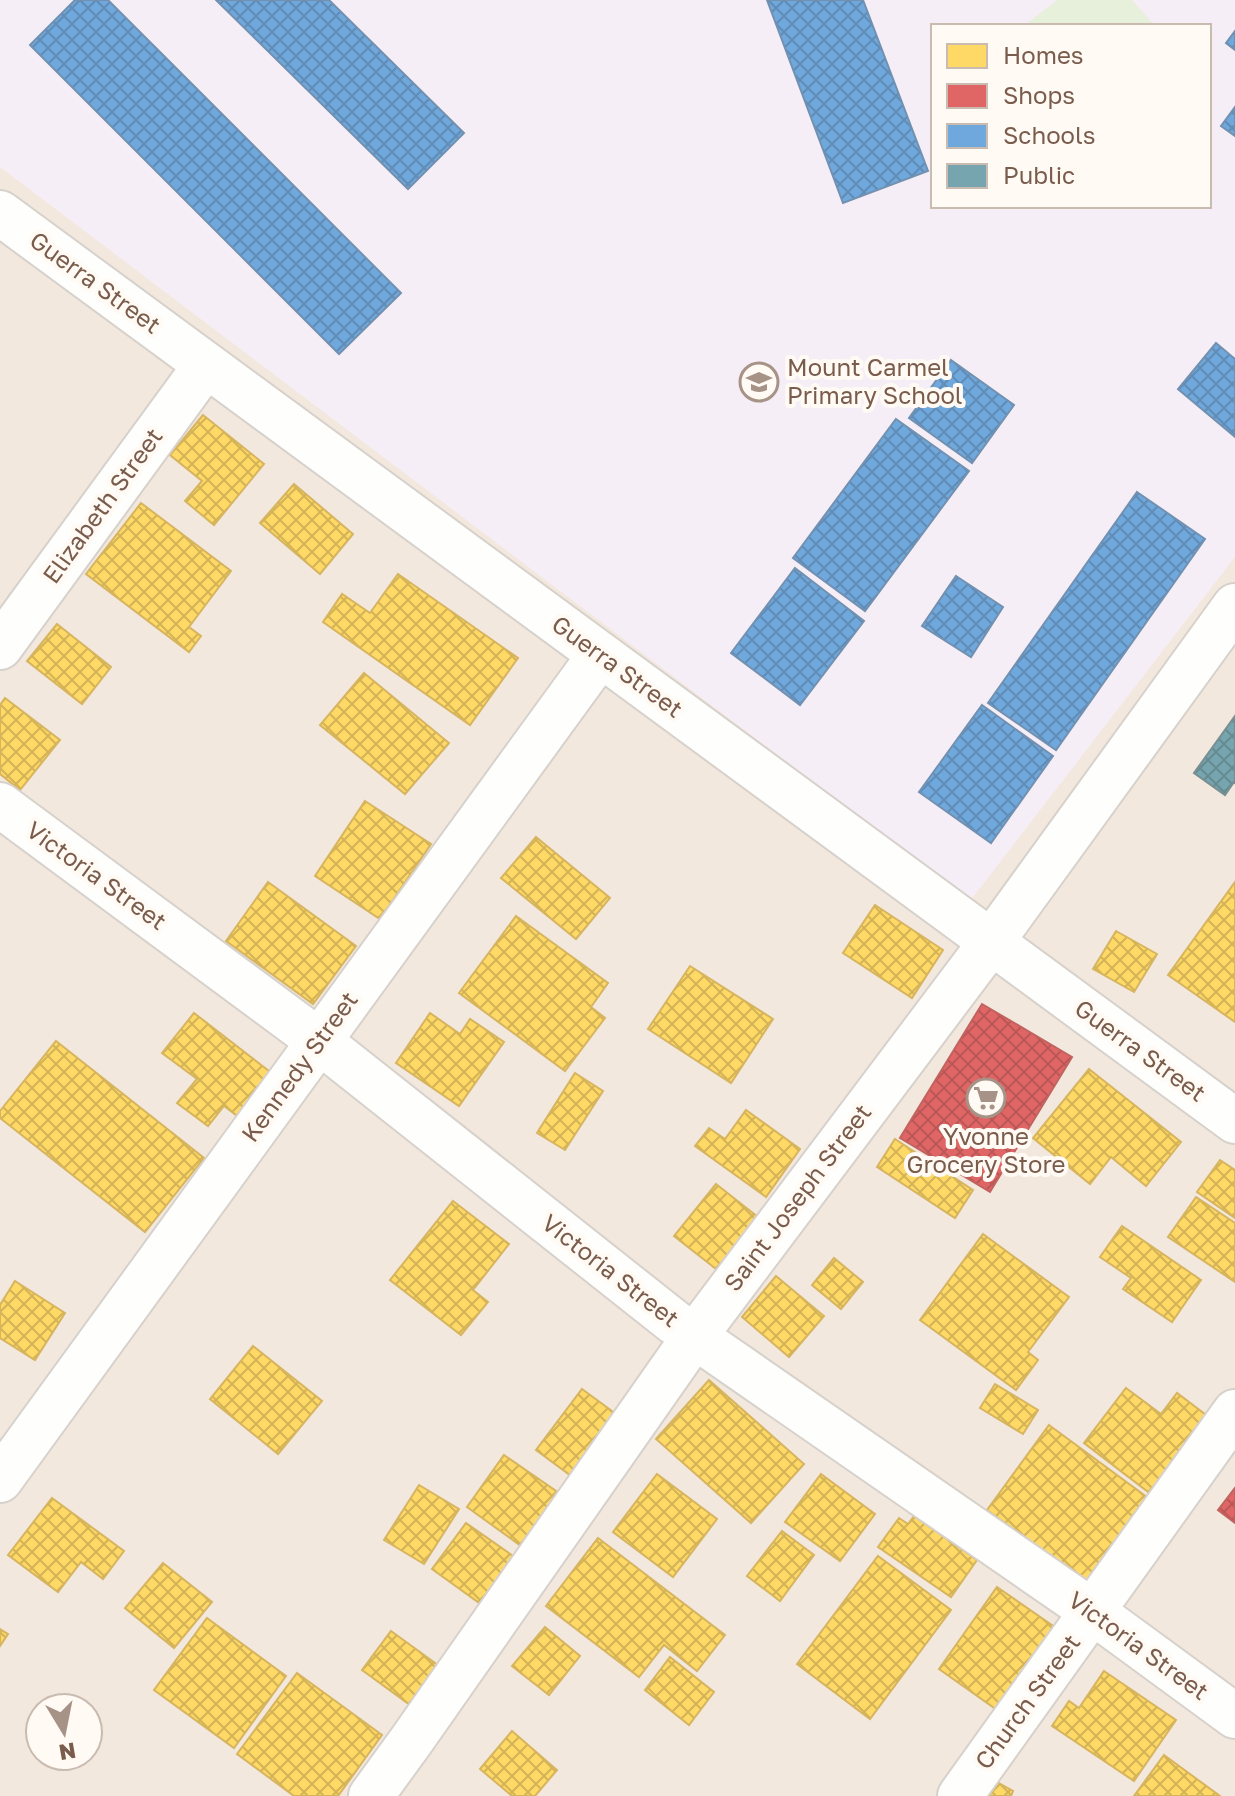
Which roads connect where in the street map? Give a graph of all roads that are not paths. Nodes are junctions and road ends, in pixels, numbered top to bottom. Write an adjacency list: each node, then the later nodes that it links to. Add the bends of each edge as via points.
1 (0, 213): 2 (street, Guerra Street)
2 (206, 365): 4 (street, Elizabeth Street); 5 (street, Guerra Street)
3 (1235, 606): 7 (street, Saint Joseph Street)
4 (0, 647)
5 (600, 655): 7 (street, Guerra Street); 8 (street, Kennedy Street)
6 (0, 805): 8 (street, Victoria Street)
7 (992, 941): 9 (street, Guerra Street); 10 (street, Saint Joseph Street)
8 (319, 1041): 10 (street, Victoria Street); 12 (street, Kennedy Street)
9 (1235, 1121)
10 (694, 1337): 13 (street, Victoria Street); 15 (street, Saint Joseph Street)
11 (1235, 1412): 13 (street, Church Street)
12 (0, 1480)
13 (1093, 1612): 14 (street, Victoria Street); 16 (street, Church Street)
14 (1235, 1716)
15 (371, 1796)
16 (960, 1796)

